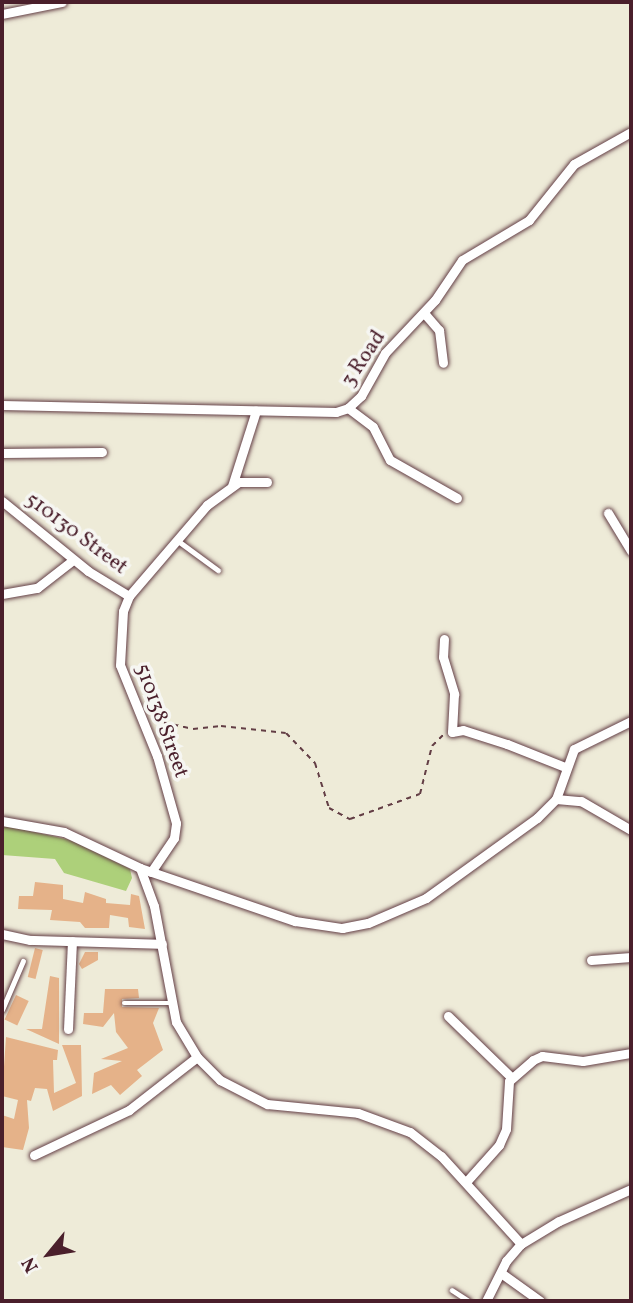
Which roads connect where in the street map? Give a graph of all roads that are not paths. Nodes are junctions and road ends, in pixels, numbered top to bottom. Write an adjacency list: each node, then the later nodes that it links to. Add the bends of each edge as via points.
1 (62, 2): 2 (street)
2 (2, 14)
3 (631, 132): 4 (street, 3 Road, via 574,164 519,227 470,252)
4 (424, 313): 5 (street, via 439,330); 7 (street, 3 Road, via 385,353 361,396)
5 (443, 363)
6 (2, 405): 8 (street, 3 Road)
7 (348, 408): 8 (street, 3 Road); 13 (street, via 373,427 390,460)
8 (256, 411): 12 (street)
9 (102, 452): 10 (street)
10 (2, 453)
11 (268, 482): 12 (street, via 247,480)
12 (232, 486): 16 (street, 510138 Street)
13 (457, 498)
14 (2, 501): 18 (street, 510130 Street)
15 (608, 513): 17 (street)
16 (176, 539): 19 (lane); 21 (street, 510138 Street)
17 (631, 551)
18 (73, 560): 20 (street, via 37,588); 21 (street, 510130 Street)
19 (218, 570)
20 (2, 594)
21 (129, 596): 29 (street, 510138 Street, via 119,655 176,823 174,838)
22 (444, 639): 24 (street, via 443,656 454,694 452,732 466,731 508,744)
23 (631, 721): 24 (street, via 579,745)
24 (565, 767): 25 (street)
25 (556, 799): 27 (street, via 581,801); 29 (street, via 537,818 426,898 368,923 342,928 317,926)
26 (2, 821): 28 (street, via 64,832)
27 (631, 830)
28 (140, 868): 29 (street); 32 (street)
29 (151, 872)
30 (2, 934): 31 (street)
31 (72, 941): 32 (street); 40 (street)
32 (162, 944): 37 (street)
33 (631, 957): 34 (street)
34 (591, 960)
35 (23, 961): 38 (lane)
36 (124, 1003): 37 (lane)
37 (170, 1003): 42 (street)
38 (2, 1010)
39 (448, 1016): 43 (street)
40 (68, 1029)
41 (631, 1053): 43 (street, via 571,1062 537,1057)
42 (197, 1057): 44 (street, via 129,1110); 45 (street, via 238,1092 267,1104 358,1113 410,1132)
43 (512, 1078): 45 (street, via 503,1137)
44 (34, 1155)
45 (466, 1182): 47 (street)
46 (631, 1189): 47 (street, via 559,1221)
47 (521, 1244): 48 (street)
48 (500, 1273): 51 (street); 52 (street)
49 (452, 1290): 50 (lane)
50 (469, 1301)
51 (486, 1301)
52 (540, 1301)

